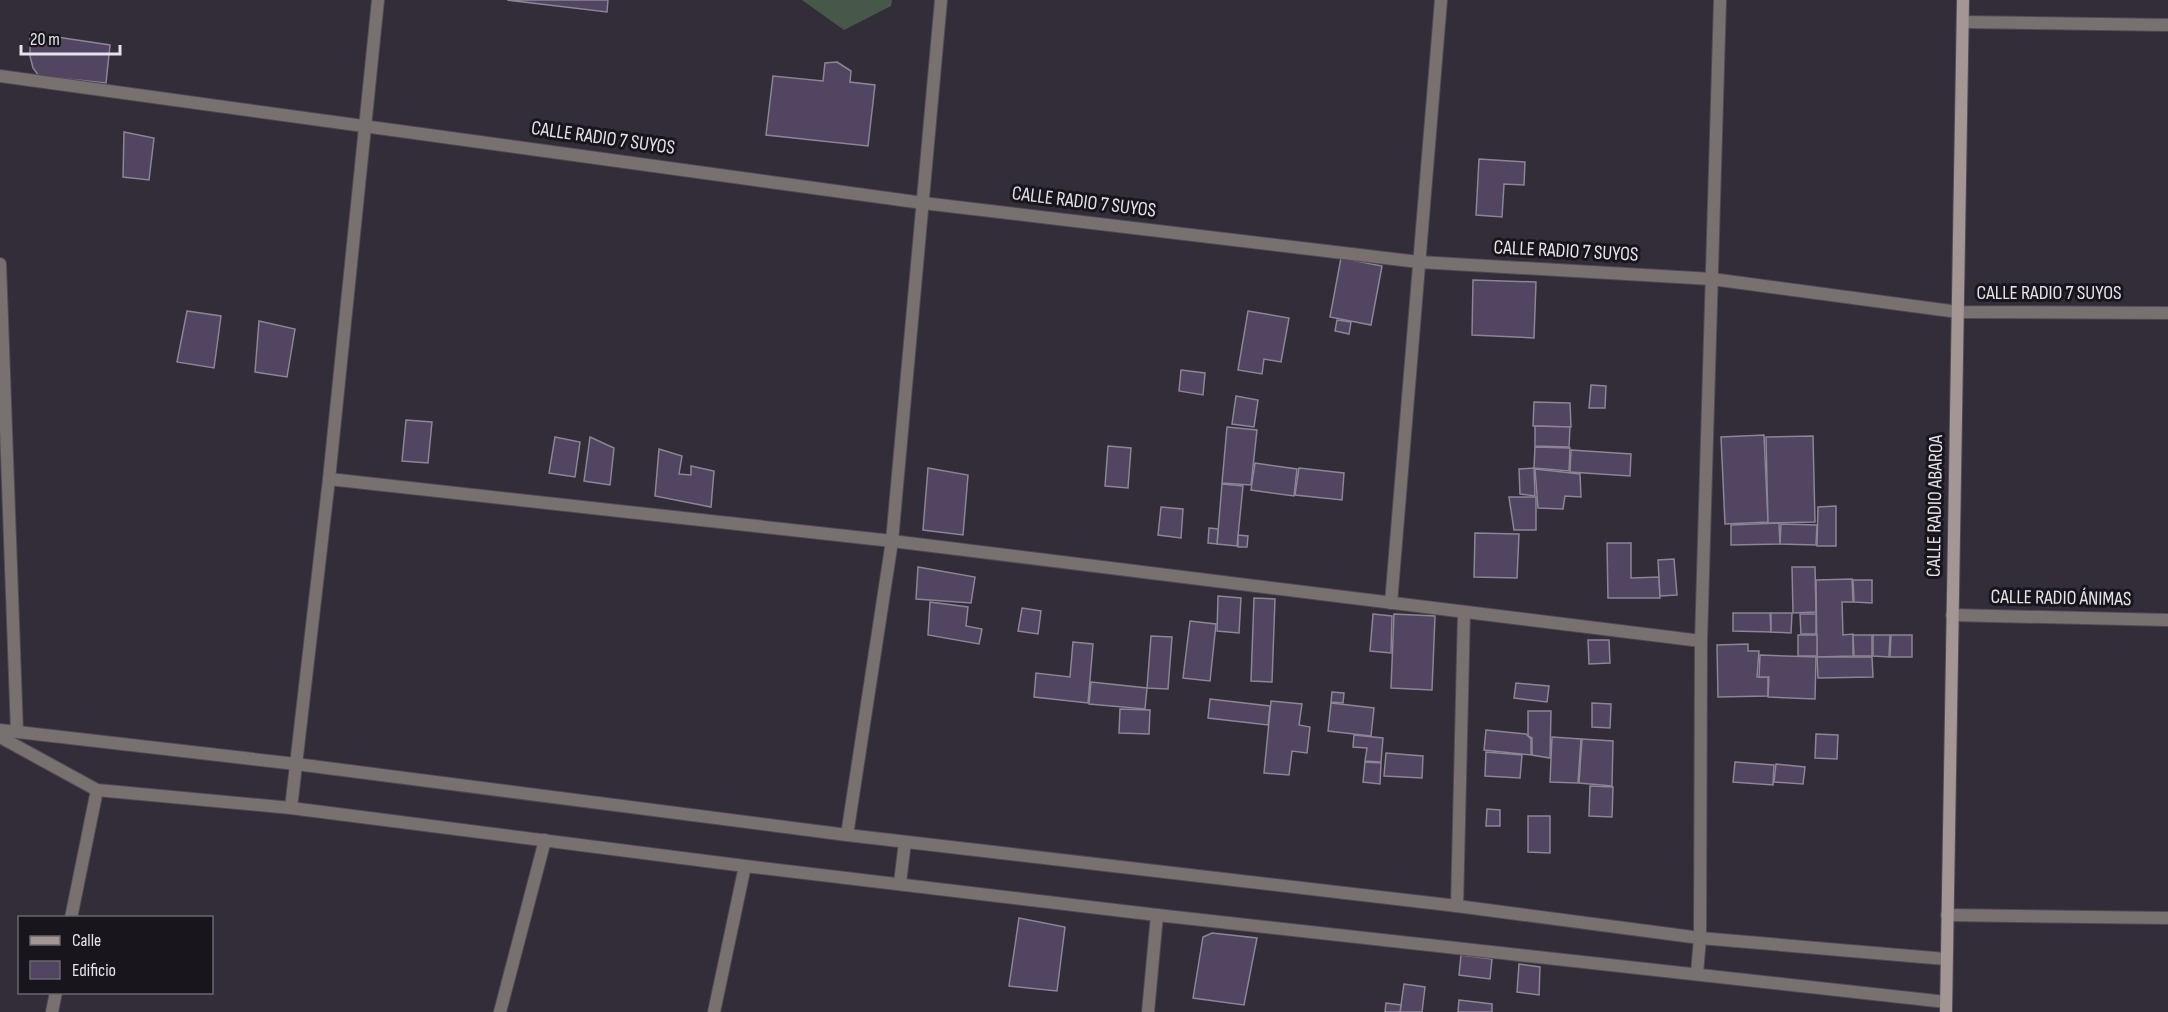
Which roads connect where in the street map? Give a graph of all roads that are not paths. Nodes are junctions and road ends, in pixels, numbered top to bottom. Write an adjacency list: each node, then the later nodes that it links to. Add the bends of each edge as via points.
1 (378, 0): 9 (street)
2 (941, 0): 10 (street)
3 (1441, 0): 11 (street)
4 (1720, 0): 13 (street)
5 (1963, 0): 6 (street, CALLE RADIO ABAROA)
6 (1963, 22): 7 (street); 14 (street, CALLE RADIO ABAROA)
7 (2168, 25)
8 (0, 76): 9 (street, CALLE RADIO 7 SUYOS)
9 (365, 125): 10 (street, CALLE RADIO 7 SUYOS); 16 (street)
10 (923, 202): 11 (street, CALLE RADIO 7 SUYOS); 17 (street)
11 (1419, 262): 13 (street, CALLE RADIO 7 SUYOS); 18 (street)
12 (0, 264): 24 (street)
13 (1712, 279): 14 (street, CALLE RADIO 7 SUYOS); 22 (street)
14 (1958, 312): 15 (street, CALLE RADIO 7 SUYOS); 20 (street, CALLE RADIO ABAROA)
15 (2168, 313)
16 (329, 479): 17 (street); 26 (street)
17 (892, 541): 18 (street); 29 (street)
18 (1391, 603): 19 (street)
19 (1464, 612): 22 (street); 34 (street)
20 (1953, 615): 21 (street, CALLE RADIO ÁNIMAS); 36 (street, CALLE RADIO ABAROA)
21 (2168, 620)
22 (1701, 641): 39 (street)
23 (0, 730): 24 (street)
24 (17, 732): 26 (street)
25 (0, 737): 27 (street)
26 (296, 764): 28 (street); 29 (street)
27 (97, 790): 28 (street); 37 (street)
28 (291, 808): 30 (street)
29 (847, 835): 31 (street)
30 (545, 840): 32 (street); 45 (street)
31 (905, 842): 33 (street); 34 (street)
32 (745, 866): 33 (street); 46 (street)
33 (900, 883): 35 (street)
34 (1457, 906): 39 (street)
35 (1156, 915): 41 (street); 47 (street)
36 (1947, 915): 38 (street); 40 (street, CALLE RADIO ABAROA)
37 (71, 916)
38 (2168, 918)
39 (1700, 938): 40 (street); 41 (street)
40 (1947, 959): 43 (street, CALLE RADIO ABAROA)
41 (1696, 973): 43 (street)
42 (56, 994): 44 (street)
43 (1946, 1007)
44 (52, 1012)
45 (500, 1012)
46 (714, 1012)
47 (1148, 1012)

